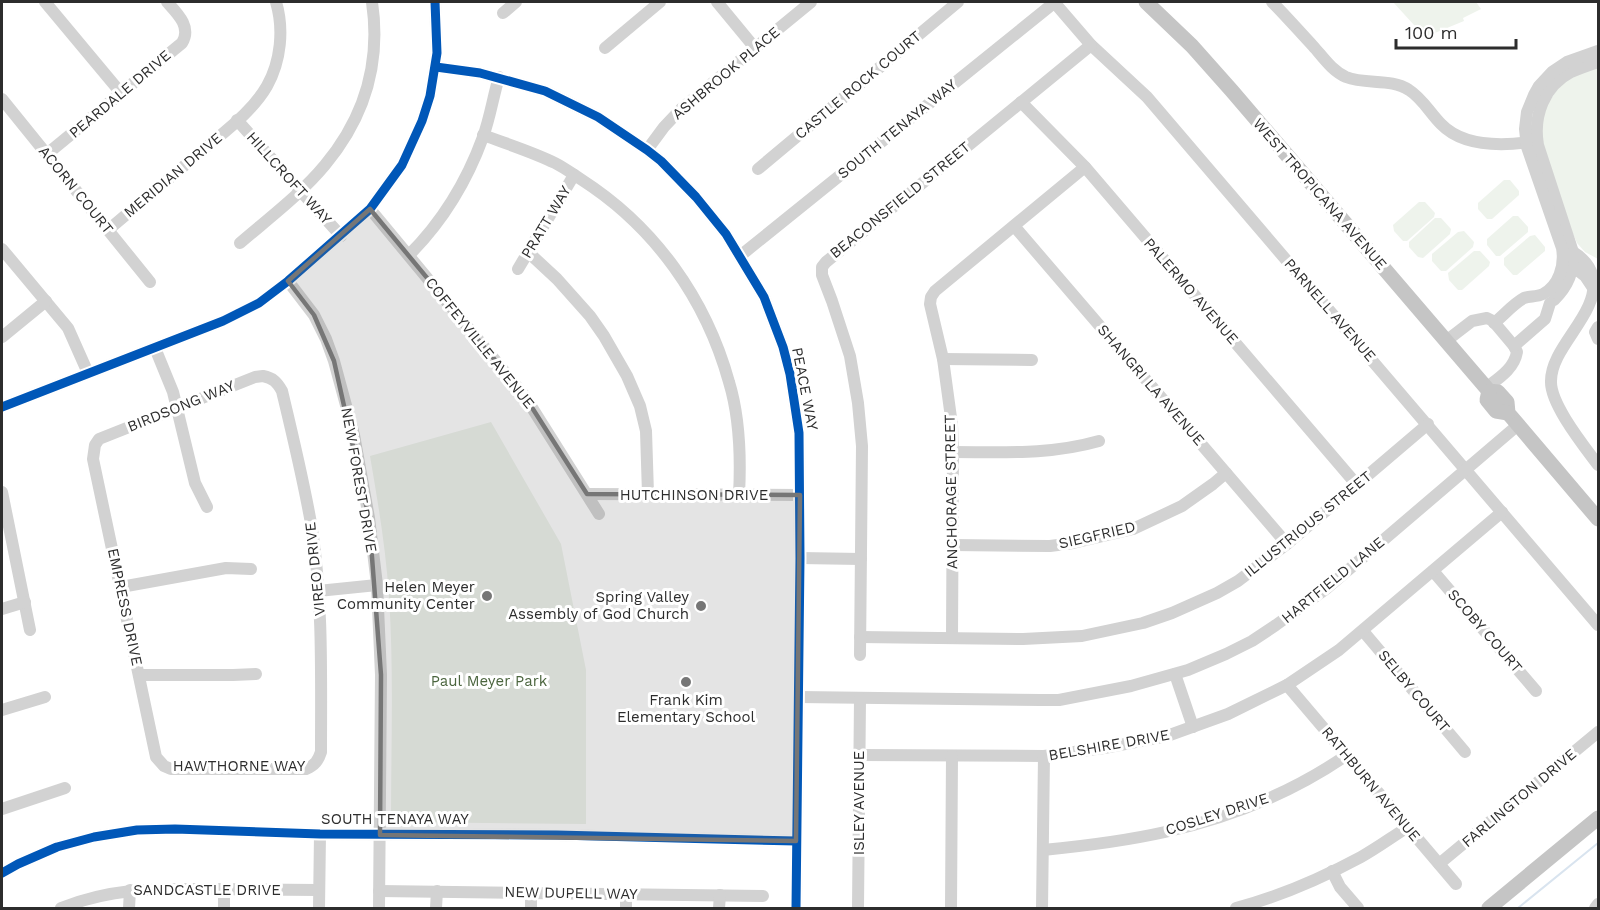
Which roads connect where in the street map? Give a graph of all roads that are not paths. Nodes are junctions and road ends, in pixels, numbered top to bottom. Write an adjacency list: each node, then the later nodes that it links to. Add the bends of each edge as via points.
1 (45, 2): 22 (street)
2 (167, 2): 22 (street, PEARDALE DRIVE, via 181,18 186,37)
3 (276, 2): 25 (street, MERIDIAN DRIVE, via 281,25 278,58 268,85)
4 (372, 2): 33 (street, via 372,70 361,109 325,165)
5 (435, 2): 20 (street)
6 (516, 2): 14 (street)
7 (660, 2): 16 (street)
8 (717, 2): 17 (street)
9 (811, 2): 17 (street, ASHBROOK PLACE)
10 (1054, 2): 15 (street, PARNELL AVENUE); 42 (street, SOUTH TENAYA WAY)
11 (1146, 2): 52 (main road, WEST TROPICANA AVENUE, via 1237,96)
12 (1272, 2): 27 (street, via 1341,75 1406,88 1442,126 1458,136 1493,144)
13 (951, 4): 31 (street, CASTLE ROCK COURT)
14 (503, 13)
15 (1091, 45): 24 (street, BEACONSFIELD STREET); 63 (street, PARNELL AVENUE, via 1147,97)
16 (605, 48)
17 (755, 48): 28 (street, ASHBROOK PLACE, via 681,109)
18 (1599, 51): 27 (street, via 1559,66 1539,86 1527,112 1525,129)
19 (1599, 62): 27 (street, via 1565,76 1548,93)
20 (436, 67): 21 (street, PEACE WAY); 34 (street, via 422,121 402,165)
21 (499, 77): 26 (street); 28 (street, PEACE WAY, via 545,91 598,117)
22 (121, 93): 29 (street, PEARDALE DRIVE)
23 (2, 99): 29 (street, ACORN COURT)
24 (1021, 102): 30 (street, PALERMO AVENUE); 84 (street, BEACONSFIELD STREET, via 822,267 849,356 858,403 862,446)
25 (237, 120): 33 (street, HILLCROFT WAY); 36 (street, MERIDIAN DRIVE)
26 (483, 135): 32 (street, via 555,163); 41 (street, via 449,207)
27 (1532, 142): 43 (street)
28 (647, 150): 42 (street, PEACE WAY, via 696,196)
29 (47, 154): 36 (street, ACORN COURT)
30 (1085, 167): 35 (street, ANCHORAGE STREET); 71 (street, PALERMO AVENUE)
31 (758, 169)
32 (574, 175): 40 (street, PRATT WAY); 75 (street, via 637,223 666,254 702,312 730,383 737,423)
33 (300, 191): 37 (street, HILLCROFT WAY); 38 (street)
34 (370, 210): 37 (street); 41 (street, COFFEYVILLE AVENUE)
35 (1014, 226): 55 (street, ANCHORAGE STREET, via 931,297); 70 (street, SHANGRI LA AVENUE)
36 (108, 230): 46 (street, ACORN COURT)
37 (340, 236): 45 (street)
38 (240, 243)
39 (2, 249): 47 (street)
40 (528, 252): 44 (street, PRATT WAY); 74 (street, via 590,316 627,376 646,431)
41 (409, 255): 73 (street, COFFEYVILLE AVENUE, via 524,395)
42 (740, 256): 76 (street, PEACE WAY, via 764,297 790,374 800,433)
43 (1570, 259): 48 (street, via 1543,294 1522,300); 53 (street, via 1568,282 1552,302 1545,319); 66 (street, via 1595,291 1556,362 1551,391 1556,403)
44 (518, 269)
45 (288, 281): 54 (street, via 259,303); 87 (street, NEW FOREST DRIVE, via 314,315 334,361 355,441)
46 (150, 282)
47 (46, 302): 50 (street); 57 (street, via 68,328)
48 (1494, 323): 52 (street, via 1484,318 1472,321); 53 (street)
49 (1599, 327): 51 (street, via 1595,332)
50 (2, 337)
51 (1599, 339)
52 (1446, 341): 59 (main road, WEST TROPICANA AVENUE)
53 (1514, 346): 59 (street, via 1517,355 1512,364)
54 (155, 348): 57 (street); 61 (street)
55 (943, 359): 56 (street); 67 (street, ANCHORAGE STREET)
56 (1032, 360)
57 (88, 373): 60 (street)
58 (271, 378): 61 (street, BIRDSONG WAY, via 255,377); 89 (street, VIREO DRIVE, via 282,391 299,460)
59 (1488, 389): 62 (main road, WEST TROPICANA AVENUE, via 1508,402)
60 (2, 407)
61 (178, 407): 65 (street, BIRDSONG WAY); 77 (street, via 195,483)
62 (1513, 419): 69 (street, HARTFIELD LANE); 80 (main road, WEST TROPICANA AVENUE)
63 (1428, 424): 69 (street, PARNELL AVENUE); 71 (street, ILLUSTRIOUS STREET)
64 (1099, 441): 67 (street, via 1041,452)
65 (95, 445): 88 (street, EMPRESS DRIVE, via 93,459)
66 (1594, 449): 68 (street)
67 (953, 452): 82 (street, ANCHORAGE STREET)
68 (1599, 465)
69 (1466, 469): 78 (street, PARNELL AVENUE); 99 (street, HARTFIELD LANE, via 1298,611 1252,641)
70 (1226, 473): 81 (street, SHANGRI LA AVENUE); 82 (street, SIEGFRIED, via 1182,506 1132,529 1050,546)
71 (1357, 485): 81 (street, ILLUSTRIOUS STREET)
72 (2, 492): 90 (street)
73 (587, 494): 74 (street, HUTCHINSON DRIVE); 79 (street, COFFEYVILLE AVENUE)
74 (648, 494): 75 (street, HUTCHINSON DRIVE)
75 (739, 495): 76 (street, HUTCHINSON DRIVE)
76 (800, 495): 83 (street, PEACE WAY)
77 (207, 507)
78 (1502, 512): 86 (street, BELSHIRE DRIVE); 92 (street, PARNELL AVENUE)
79 (599, 514)
80 (1599, 519)
81 (1287, 544): 96 (street, ILLUSTRIOUS STREET, via 1217,593 1143,623 1082,636)
82 (952, 545): 96 (street, ANCHORAGE STREET)
83 (800, 558): 84 (street); 104 (street, PEACE WAY)
84 (861, 559): 95 (street, BEACONSFIELD STREET)
85 (251, 569): 88 (street, via 226,568)
86 (1433, 570): 94 (street, BELSHIRE DRIVE); 102 (street, SCOBY COURT)
87 (377, 585): 89 (street); 121 (street, NEW FOREST DRIVE)
88 (121, 587): 100 (street, EMPRESS DRIVE)
89 (318, 591): 115 (street, VIREO DRIVE, via 321,752)
90 (25, 602): 91 (street); 93 (street)
91 (2, 609)
92 (1599, 625)
93 (30, 630)
94 (1363, 631): 101 (street, BELSHIRE DRIVE); 109 (street, SELBY COURT)
95 (860, 637): 96 (street, ILLUSTRIOUS STREET); 97 (street, BEACONSFIELD STREET)
96 (952, 638)
97 (860, 656)
98 (256, 674): 100 (street)
99 (1175, 674): 105 (street, HARTFIELD LANE, via 1059,700); 107 (street)
100 (139, 675): 114 (street, EMPRESS DRIVE, via 156,757)
101 (1287, 685): 107 (street, BELSHIRE DRIVE); 113 (street, RATHBURN AVENUE)
102 (1536, 691)
103 (45, 697): 106 (street)
104 (799, 697): 105 (street, HARTFIELD LANE); 122 (street, PEACE WAY)
105 (860, 698): 110 (street, ISLEY AVENUE)
106 (2, 710)
107 (1193, 727): 112 (street, BELSHIRE DRIVE, via 1167,736)
108 (1599, 732): 124 (street, FARLINGTON DRIVE)
109 (1465, 752)
110 (860, 755): 111 (street, BELSHIRE DRIVE); 149 (street, ISLEY AVENUE)
111 (952, 756): 112 (street, BELSHIRE DRIVE); 150 (street)
112 (1044, 756): 123 (street)
113 (1347, 756): 119 (street, RATHBURN AVENUE); 123 (street, COSLEY DRIVE, via 1267,799 1195,825 1100,844)
114 (164, 766): 115 (street, HAWTHORNE WAY)
115 (313, 766)
116 (65, 788): 117 (street)
117 (2, 809)
118 (1599, 818): 154 (main road)
119 (1408, 828): 124 (street, RATHBURN AVENUE); 125 (street)
120 (320, 834): 121 (street, SOUTH TENAYA WAY); 126 (street, SOUTH TENAYA WAY, via 137,830 57,847); 130 (street)
121 (380, 835): 122 (street, SOUTH TENAYA WAY); 131 (street, NEW FOREST DRIVE)
122 (796, 841): 148 (street, PEACE WAY)
123 (1042, 850): 151 (street)
124 (1439, 864): 127 (street, RATHBURN AVENUE)
125 (1332, 871): 138 (street); 153 (street)
126 (2, 873)
127 (1456, 884)
128 (224, 889): 129 (street, SANDCASTLE DRIVE); 130 (street, SANDCASTLE DRIVE); 141 (street)
129 (130, 890): 139 (street, SANDCASTLE DRIVE); 140 (street)
130 (319, 890): 142 (street)
131 (379, 891): 132 (street, NEW DUPELL WAY); 143 (street, NEW FOREST DRIVE)
132 (437, 891): 133 (street, NEW DUPELL WAY); 144 (street)
133 (531, 892): 134 (street, NEW DUPELL WAY); 145 (street)
134 (626, 894): 135 (street, NEW DUPELL WAY); 146 (street)
135 (720, 895): 136 (street, NEW DUPELL WAY); 147 (street)
136 (763, 896)
137 (1599, 904): 155 (street)
138 (1249, 907): 152 (street)
139 (61, 909)
140 (129, 909)
141 (224, 909)
142 (319, 909)
143 (379, 909)
144 (436, 909)
145 (531, 909)
146 (626, 909)
147 (719, 909)
148 (796, 909)
149 (858, 909)
150 (951, 909)
151 (1042, 909)
152 (1236, 909)
153 (1358, 909)
154 (1489, 909)
155 (1595, 909)

